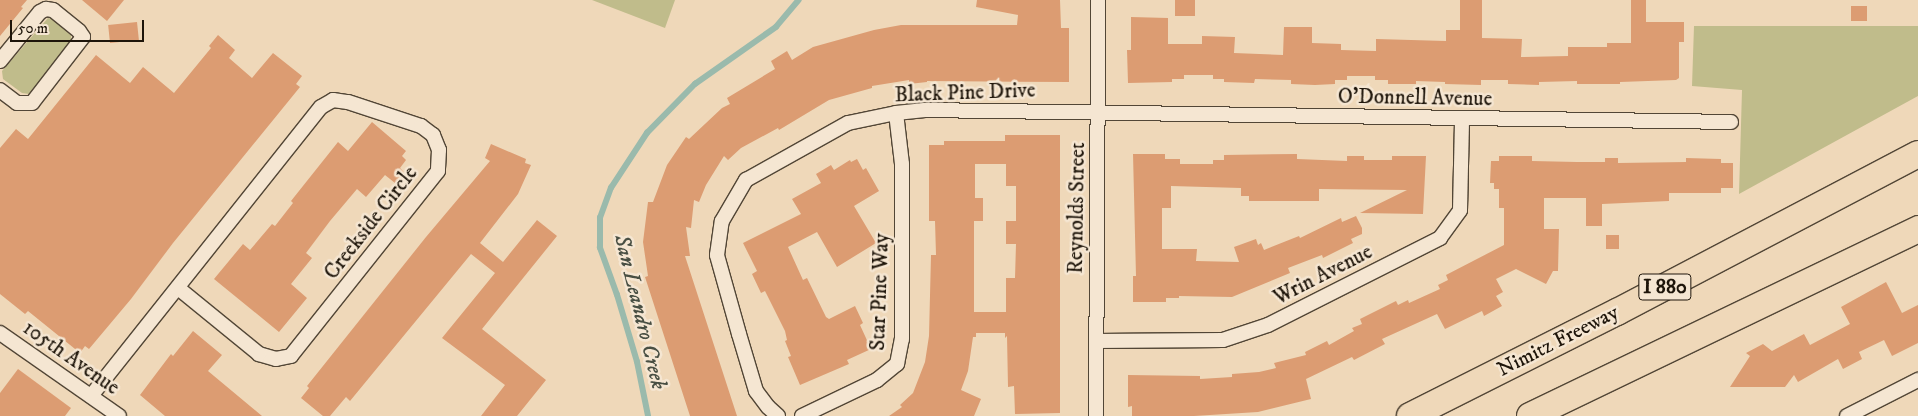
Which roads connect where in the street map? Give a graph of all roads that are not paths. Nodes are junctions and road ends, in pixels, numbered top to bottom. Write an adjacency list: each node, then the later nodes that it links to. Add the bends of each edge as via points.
1 (1098, 0): 5 (street, Reynolds Street)
2 (0, 61): 3 (street, via 40,12 46,9 53,10 82,37 32,103 17,103)
3 (2, 95)
4 (896, 113): 5 (street, Black Pine Drive, via 924,110 1074,110); 16 (street, Black Pine Drive, via 848,123 746,180 722,221 717,255 724,281 756,391); 17 (street, Star Pine Way, via 902,164 902,339 897,364 877,380)
5 (1098, 114): 6 (street, O'Donnell Avenue); 12 (street, Reynolds Street)
6 (1462, 118): 7 (street, O'Donnell Avenue); 12 (street, Wrin Avenue, via 1460,210 1440,238 1268,325 1223,340)
7 (1731, 122)
8 (1918, 154): 19 (highway, Nimitz Freeway / I 880)
9 (1918, 229): 20 (highway, I 880)
10 (178, 288): 10 (street, Creekside Circle, via 321,107 333,100 348,102 420,126 433,135 439,150 438,171 291,356 276,359 259,354); 14 (street, Creekside Circle)
11 (0, 333): 14 (street, 105th Avenue)
12 (1096, 341): 18 (street, Reynolds Street)
13 (1918, 380): 21 (street)
14 (91, 396): 15 (street, 105th Avenue)
15 (119, 416)
16 (778, 416)
17 (802, 416)
18 (1096, 416)
19 (1410, 416)
20 (1530, 416)
21 (1847, 416)

